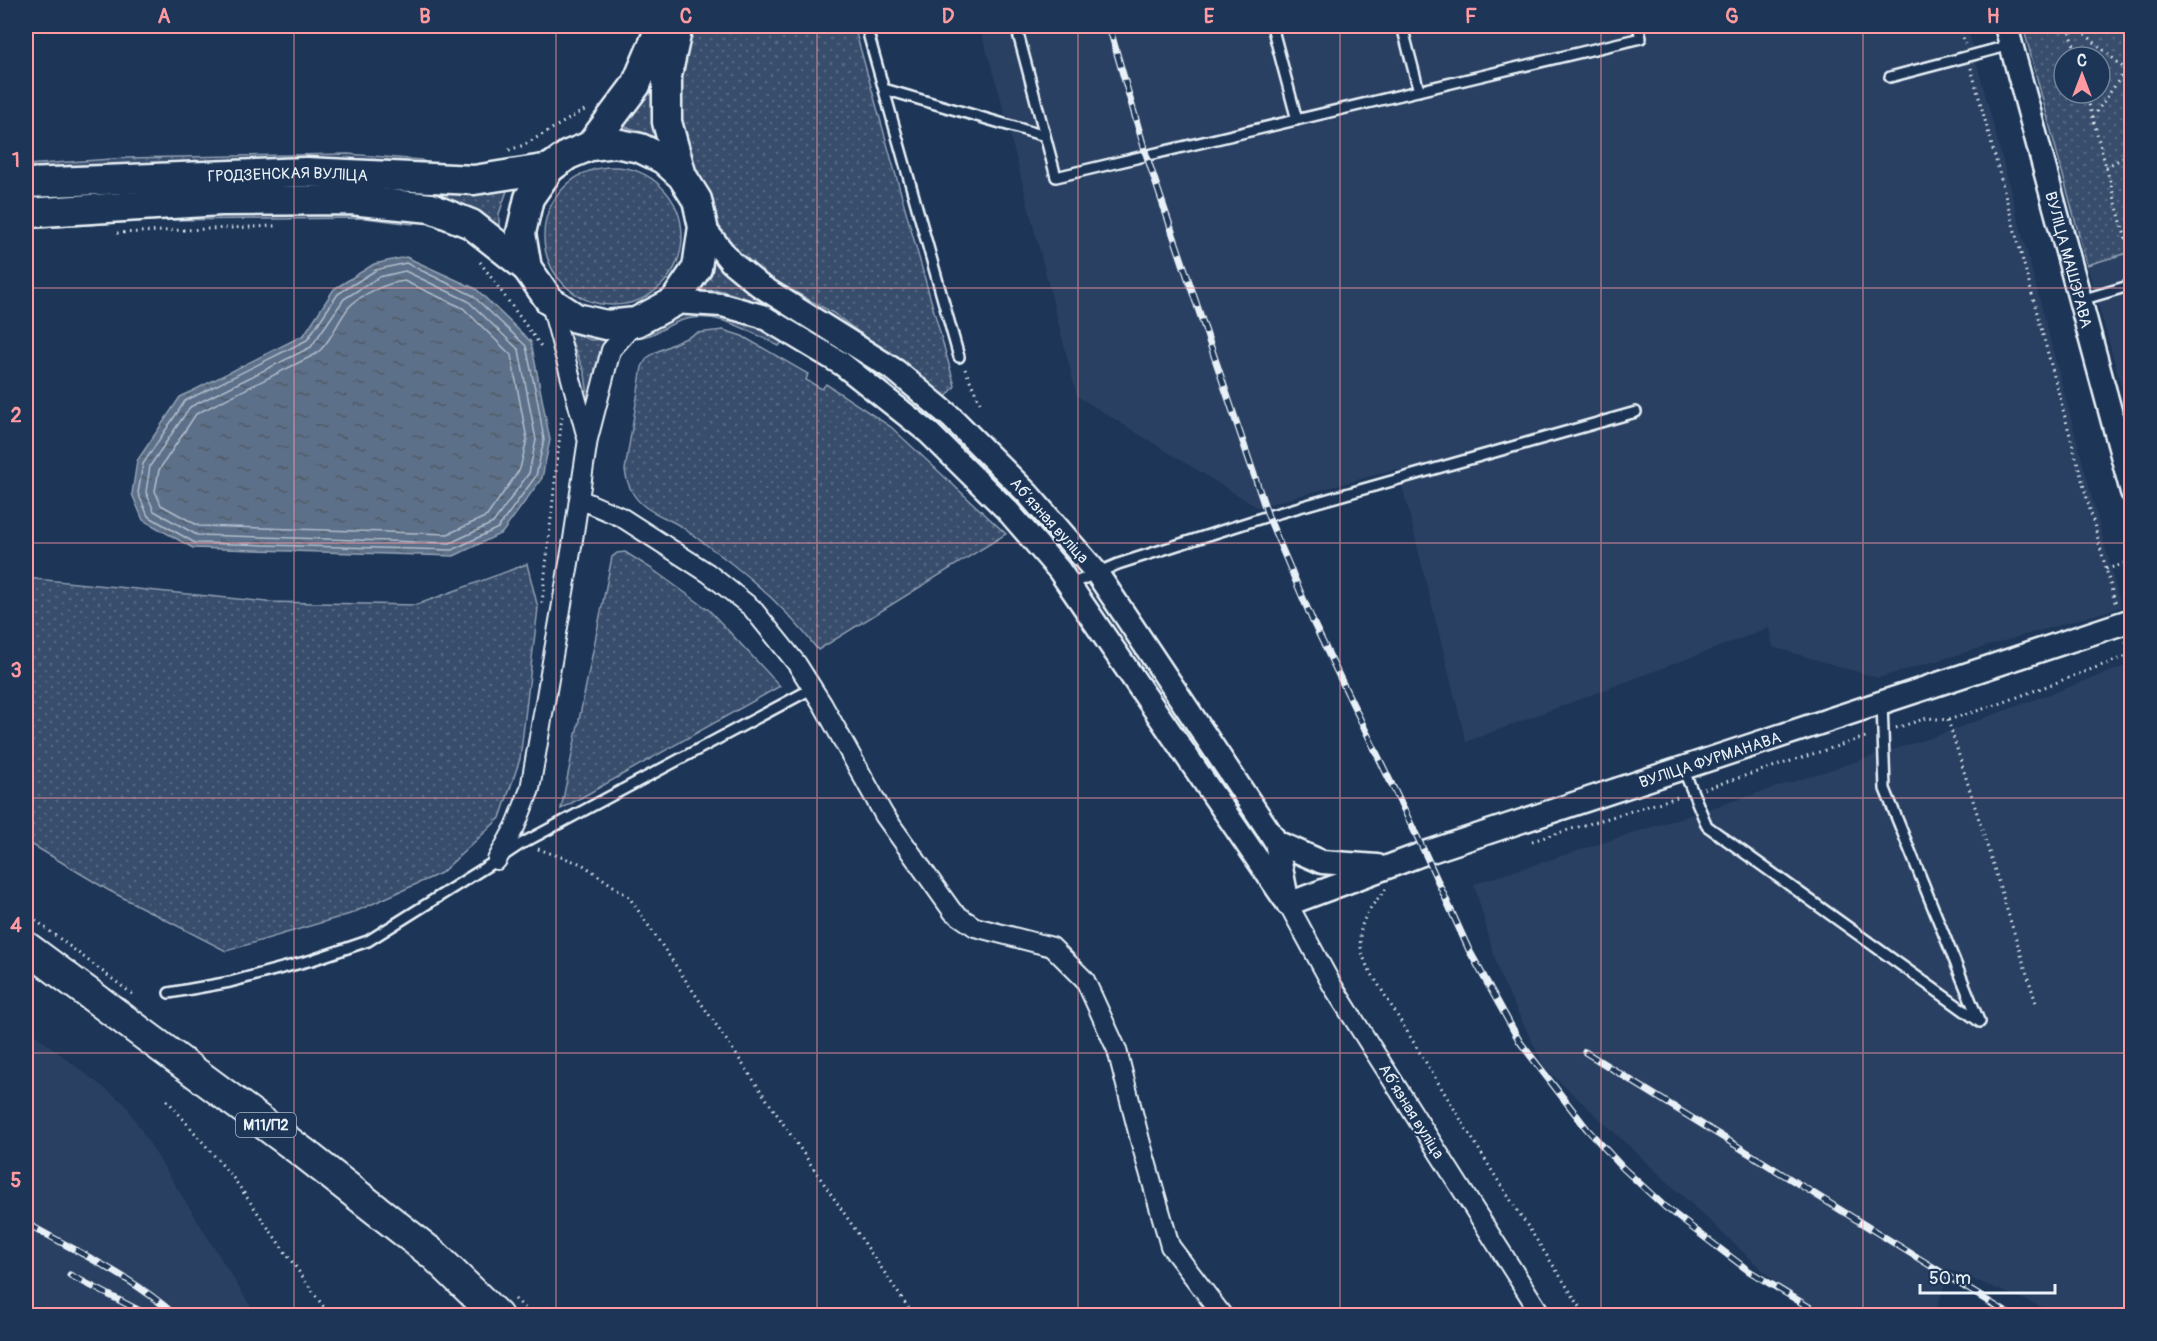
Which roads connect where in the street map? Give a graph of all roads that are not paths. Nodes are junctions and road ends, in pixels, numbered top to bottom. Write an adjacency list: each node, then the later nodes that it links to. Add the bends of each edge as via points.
1 (661, 26): 14 (main road, Абʼязная вуліца, via 636,85)
2 (678, 26): 16 (main road, Абʼязная вуліца, via 667,76 667,122)
3 (866, 26): 10 (lane)
4 (1016, 26): 13 (lane)
5 (1272, 26): 12 (lane)
6 (1402, 26): 11 (lane)
7 (1638, 26): 11 (lane, via 1641,38)
8 (2009, 35): 9 (lane, via 1968,56); 22 (street, ВУЛІЦА МАШЭРАВА)
9 (1890, 76)
10 (884, 90): 13 (lane); 26 (lane)
11 (1419, 91): 12 (lane)
12 (1297, 120): 13 (lane, via 1056,177)
13 (1045, 136)
14 (590, 146): 15 (main road, Абʼязная вуліца, via 568,154); 16 (main road, Абʼязная вуліца, via 615,143 640,148 663,159)
15 (550, 168): 17 (main road, ГРОДЗЕНСКАЯ ВУЛІЦА, via 474,180 306,172); 20 (main road, Абʼязная вуліца, via 529,198 521,233)
16 (682, 176): 19 (main road, Абʼязная вуліца, via 697,200)
17 (26, 183)
18 (26, 213): 20 (main road, ГРОДЗЕНСКАЯ ВУЛІЦА, via 221,201 350,200 431,208 471,224)
19 (703, 227): 24 (main road, Абʼязная вуліца, via 697,268); 31 (street, Абʼязная вуліца, via 731,262 759,285 897,371 951,417 1028,494)
20 (528, 268): 23 (main road, Абʼязная вуліца)
21 (2132, 285): 22 (lane)
22 (2081, 300): 29 (street, ВУЛІЦА МАШЭРАВА)
23 (550, 301): 25 (main road, Абʼязная вуліца, via 576,318 606,325); 28 (street)
24 (674, 302): 25 (main road, Абʼязная вуліца); 32 (street, Абʼязная вуліца, via 722,304 762,316 842,364 929,433 1008,510)
25 (636, 322): 28 (street, via 611,350)
26 (959, 357)
27 (1636, 412): 31 (lane, via 1268,516)
28 (588, 440): 30 (street)
29 (2132, 492)
30 (579, 499): 34 (street, via 621,517 708,573 753,608); 38 (street, via 530,789)
31 (1096, 572): 32 (lane); 37 (street, Абʼязная вуліца)
32 (1069, 585): 40 (street, Абʼязная вуліца)
33 (2126, 621): 35 (street, ВУЛІЦА ФУРМАНАВА)
34 (813, 688): 38 (lane); 44 (street, via 884,815 953,912 975,927 1052,947 1085,980 1117,1050 1170,1246)
35 (1882, 703): 36 (street, ВУЛІЦА ФУРМАНАВА); 36 (lane, via 1885,789 1980,1023 1707,826)
36 (1683, 769): 39 (street, ВУЛІЦА ФУРМАНАВА)
37 (1276, 842): 39 (street, via 1322,862); 40 (street, Абʼязная вуліца)
38 (497, 860): 42 (lane, via 368,941 281,969)
39 (1391, 876): 40 (street, ВУЛІЦА ФУРМАНАВА)
40 (1288, 904): 45 (street, Абʼязная вуліца, via 1332,985)
41 (26, 947): 43 (highway, М11/П2, via 434,1255)
42 (169, 993)
43 (497, 1316)
44 (1223, 1316)
45 (1542, 1316)

